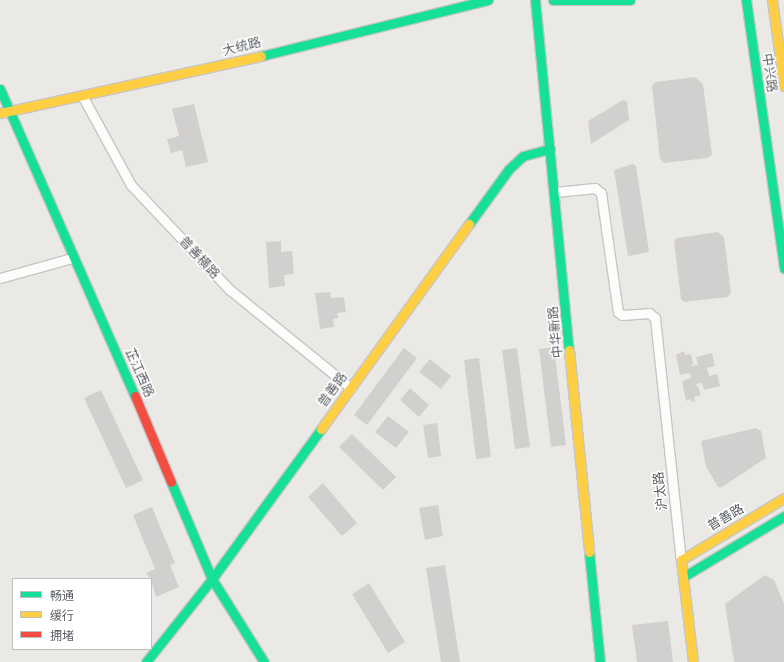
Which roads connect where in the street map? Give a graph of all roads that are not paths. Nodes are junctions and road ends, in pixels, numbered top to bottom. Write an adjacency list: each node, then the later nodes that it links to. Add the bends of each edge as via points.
1 (488, 0): 9 (street, 大统路)
2 (535, 0): 12 (street, 中华新路)
3 (553, 0): 4 (street)
4 (630, 0)
5 (747, 0): 15 (street, 中兴路)
6 (772, 0): 7 (street, 中兴路)
7 (784, 86)
8 (0, 89): 10 (street, 芷江西路)
9 (83, 97): 10 (street, 大统路); 17 (street, 普善横路, via 131,185 229,289)
10 (11, 111): 11 (street, 大统路); 14 (street, 芷江西路)
11 (0, 113)
12 (550, 149): 13 (street, 中华新路); 17 (street, 普善路, via 523,156 509,169)
13 (555, 192): 20 (street, 沪太路, via 596,188 601,193 618,312 622,315 649,313 655,318); 25 (street, 中华新路)
14 (72, 258): 16 (street); 22 (street, 芷江西路, via 150,430)
15 (784, 268)
16 (0, 278)
17 (351, 388): 22 (street, 普善路)
18 (784, 498): 20 (street, 普善路)
19 (784, 516): 21 (street, 普善路)
20 (681, 560): 21 (street, 沪太路)
21 (683, 577): 26 (street, 沪太路)
22 (212, 579): 23 (street, 普善路); 24 (street, 芷江西路)
23 (146, 662)
24 (264, 662)
25 (600, 662)
26 (693, 662)

